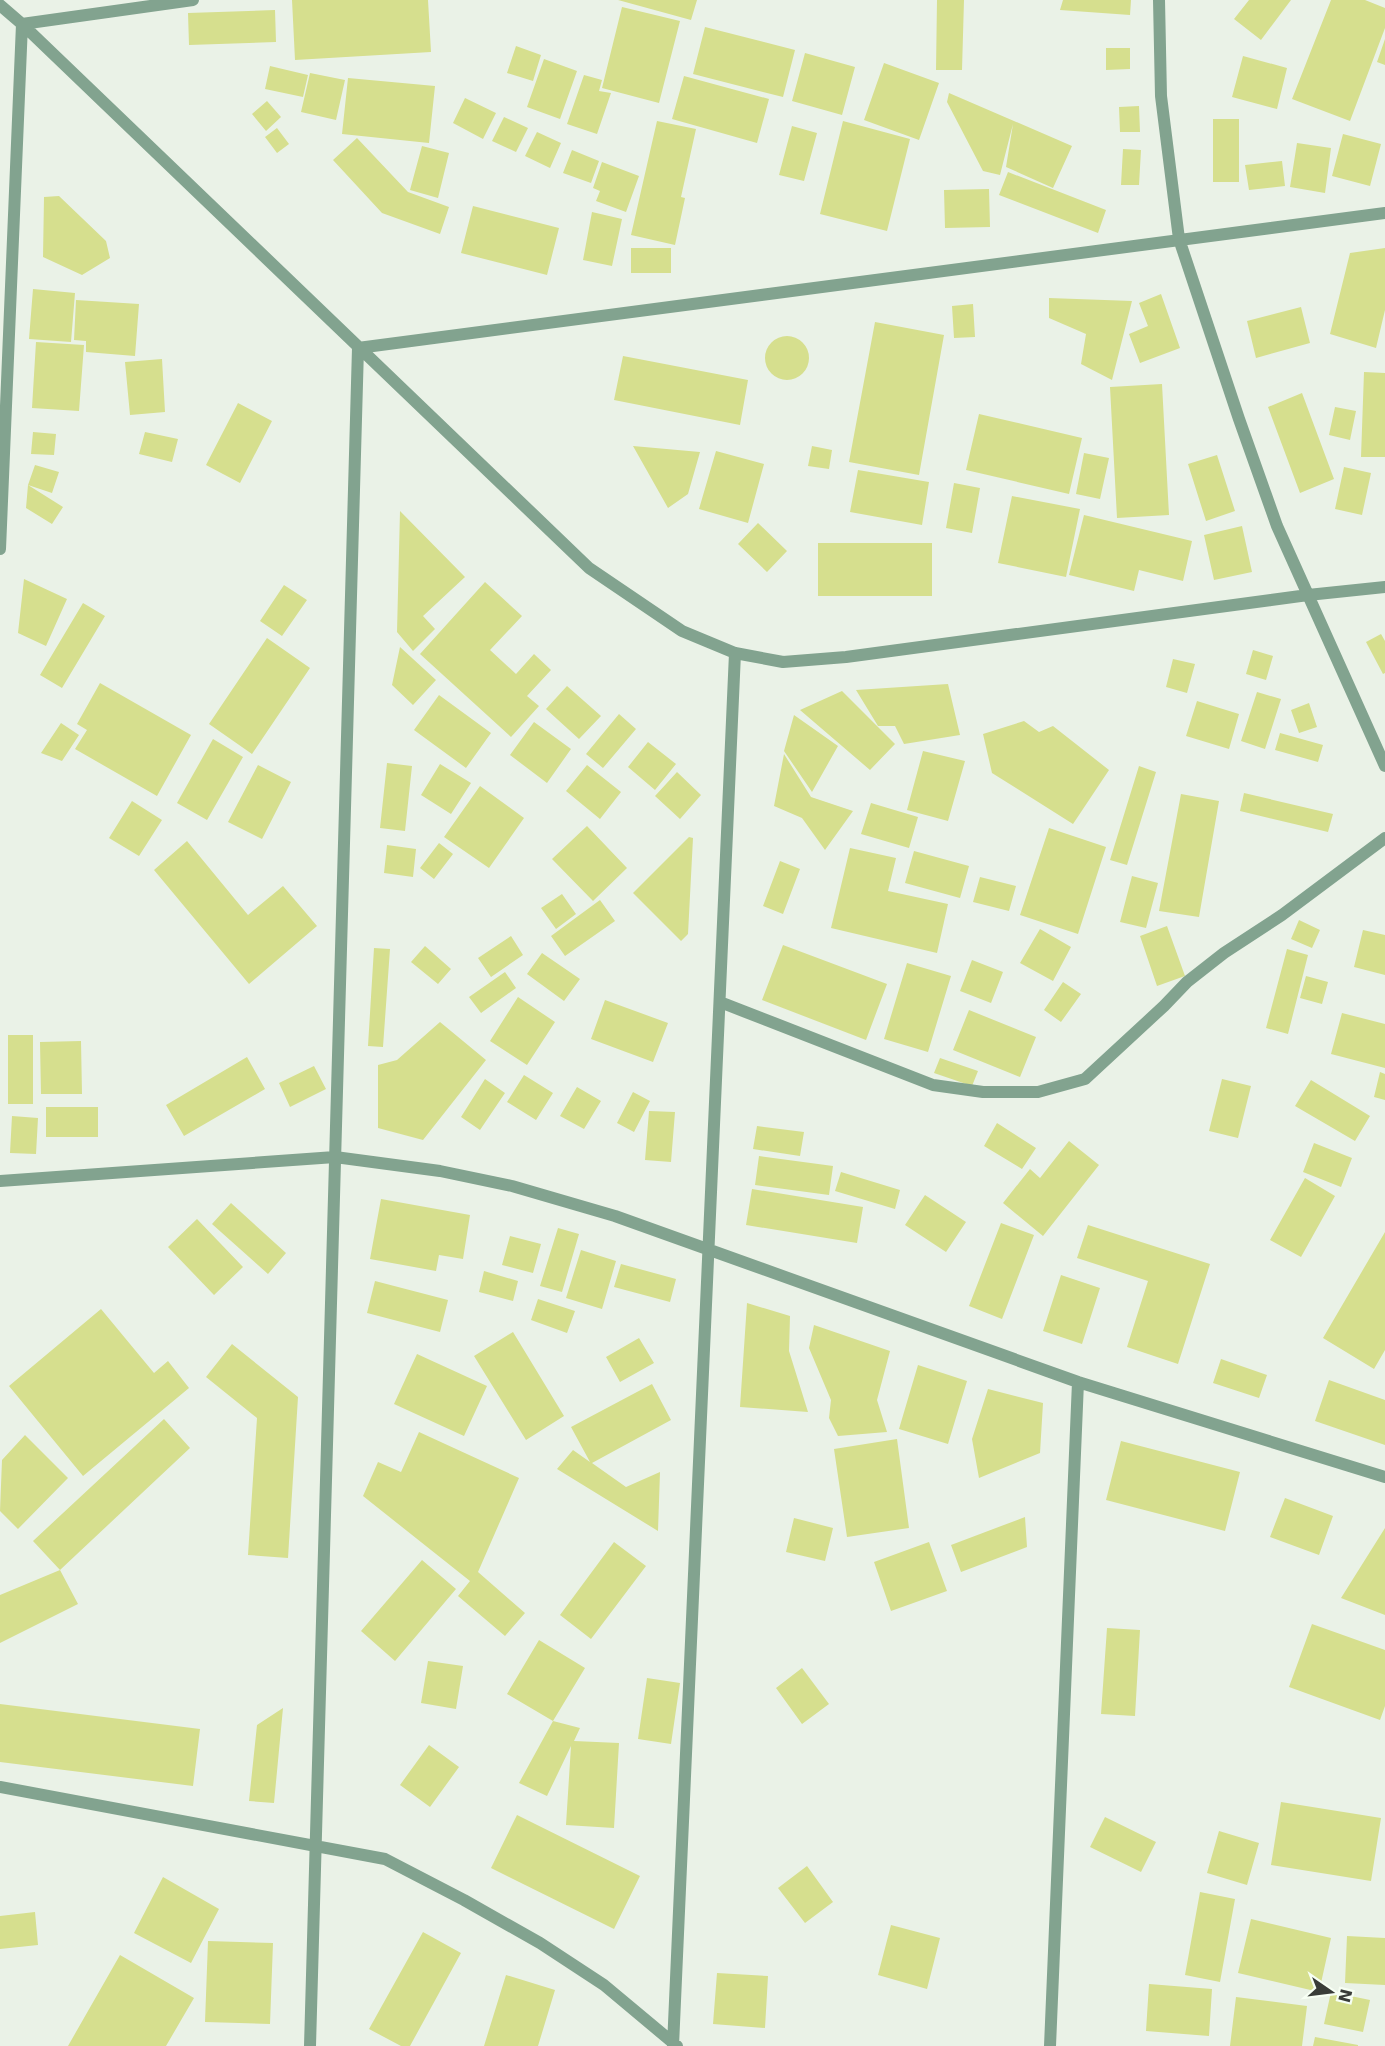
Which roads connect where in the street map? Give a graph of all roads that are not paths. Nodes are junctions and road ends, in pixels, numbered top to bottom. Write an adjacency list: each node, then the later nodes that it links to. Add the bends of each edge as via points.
1 (193, 0): 4 (street)
2 (1159, 0): 6 (street, via 1161,96)
3 (0, 5): 4 (street)
4 (22, 24): 7 (street); 8 (street)
5 (1385, 213): 6 (street)
6 (1179, 239): 7 (street); 10 (street, via 1242,430)
7 (358, 348): 11 (street, via 589,568 682,631); 15 (street)
8 (0, 549)
9 (1385, 587): 10 (street)
10 (1308, 595): 11 (street, via 846,657 783,662); 12 (street)
11 (735, 653): 14 (street)
12 (1385, 766)
13 (1385, 838): 14 (street, via 1187,982 1085,1079 1038,1092 983,1092 933,1085)
14 (720, 1002): 17 (street)
15 (335, 1157): 16 (street); 17 (street, via 440,1171 512,1186); 21 (street)
16 (0, 1181)
17 (708, 1248): 18 (street); 22 (street)
18 (1078, 1382): 19 (street); 24 (street)
19 (1385, 1477)
20 (0, 1787): 21 (street)
21 (315, 1845): 22 (street, via 385,1859 464,1900 604,1985); 23 (street)
22 (674, 2045)
23 (310, 2046)
24 (1050, 2046)

